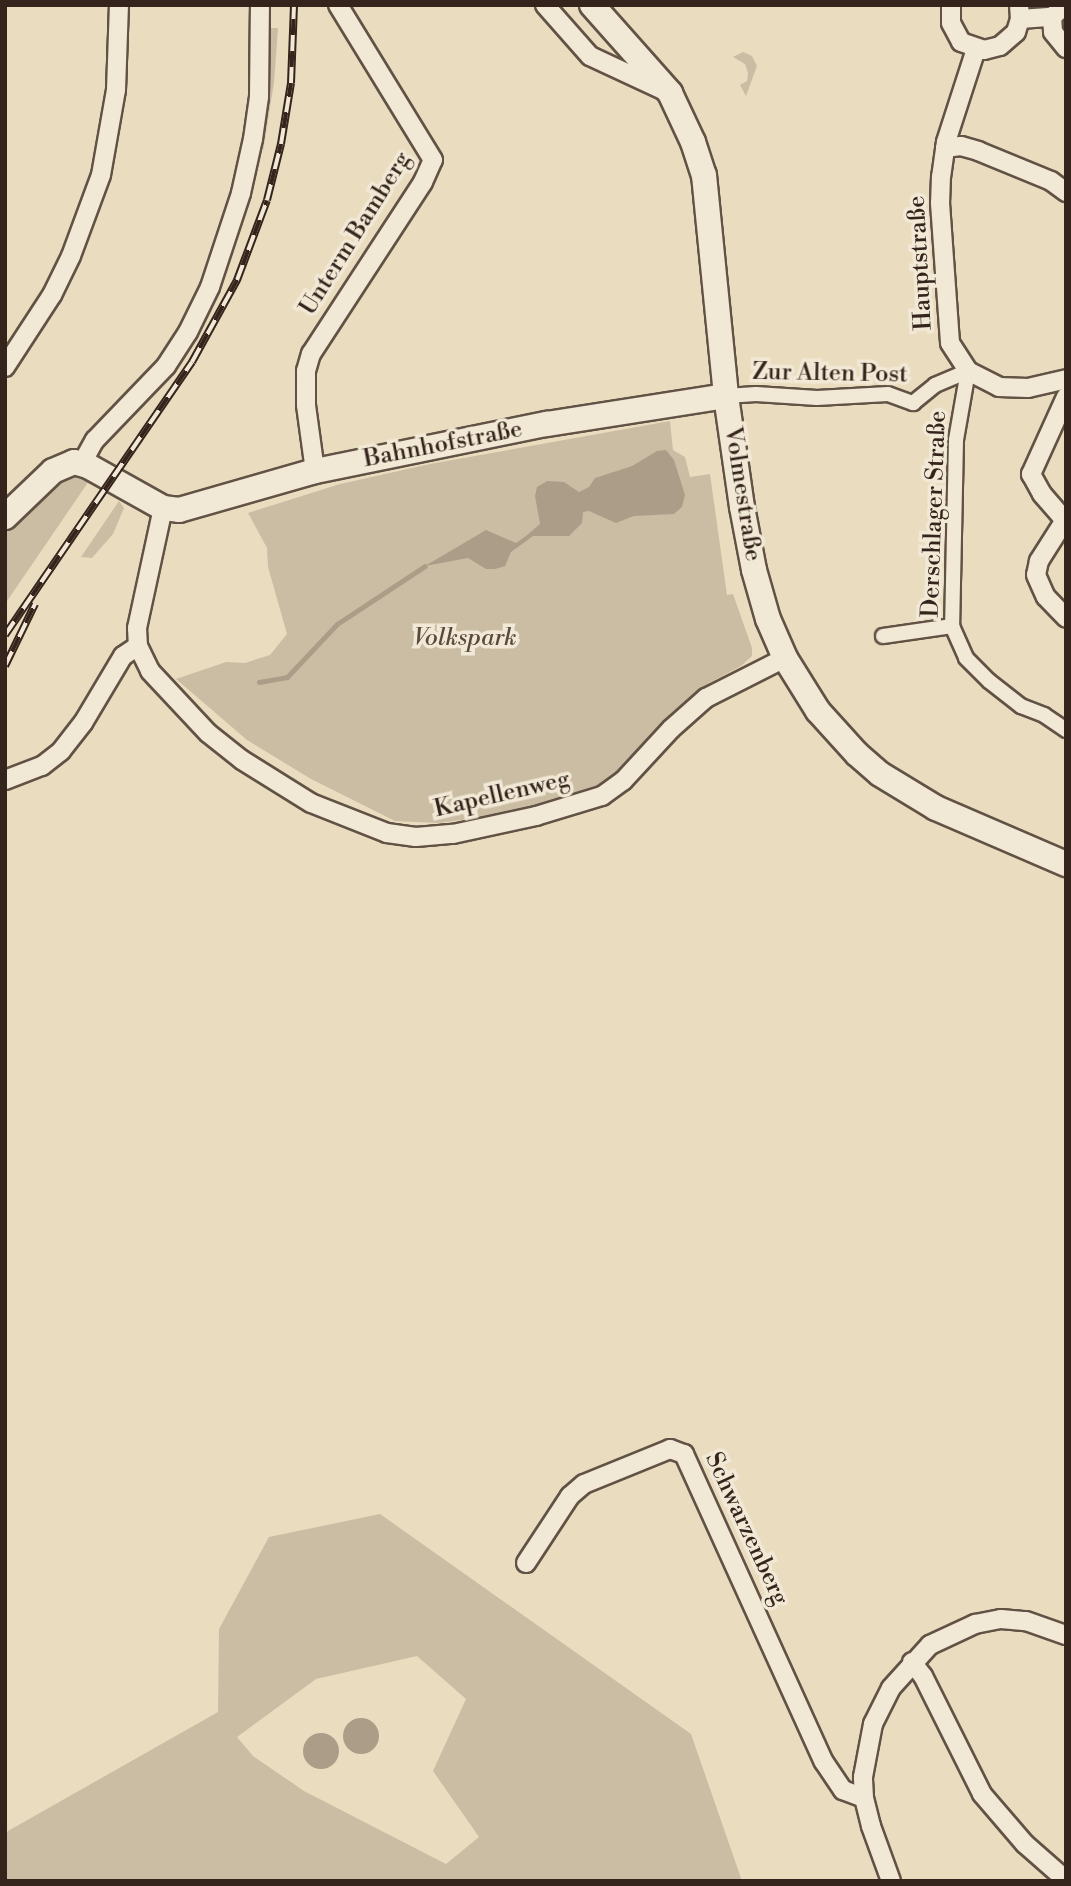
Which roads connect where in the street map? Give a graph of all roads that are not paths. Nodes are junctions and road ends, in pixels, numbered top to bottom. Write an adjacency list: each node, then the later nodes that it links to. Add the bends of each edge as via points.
1 (119, 5): 14 (street, via 116,90 101,175 52,295)
2 (260, 5): 19 (street, via 259,97 253,139 241,193 210,287 166,366 95,440)
3 (338, 5): 20 (street, Unterm Bamberg, via 433,160 424,182 311,354 306,405)
4 (545, 5): 11 (street, via 590,56)
5 (592, 5): 11 (main road, Volmestraße)
6 (951, 5): 10 (street, via 955,33 961,42)
7 (1058, 11): 8 (street); 9 (street, via 1054,32)
8 (1020, 12): 10 (street, via 1016,32 1007,41)
9 (1066, 48)
10 (976, 49): 12 (street, Hauptstraße)
11 (670, 93): 17 (main road, Volmestraße, via 704,175)
12 (945, 148): 13 (street, via 978,151 1051,181); 15 (street, Hauptstraße, via 940,204 948,326 950,343)
13 (1066, 192)
14 (5, 367)
15 (968, 371): 16 (street, via 1012,389); 17 (street, Zur Alten Post, via 935,385 913,403 888,394); 25 (street, Derschlager Straße, via 956,440)
16 (1066, 379)
17 (726, 396): 20 (main road, Bahnhofstraße, via 547,424); 28 (main road, Volmestraße, via 754,570)
18 (1066, 397): 23 (street, via 1031,474)
19 (82, 463): 21 (main road); 22 (main road, via 53,471)
20 (315, 471): 21 (main road, Bahnhofstraße, via 196,507)
21 (163, 508): 27 (street, via 137,628)
22 (5, 517)
23 (1065, 520): 24 (street, via 1039,561 1036,575 1046,597)
24 (1066, 618)
25 (952, 626): 26 (street); 29 (street, Derschlager Straße, via 966,657 989,681 1021,706)
26 (883, 636)
27 (138, 646): 28 (street, Kapellenweg, via 165,689 242,760 342,818 416,837 524,819 602,796 623,781 696,705); 30 (street, via 123,656 61,751 42,766)
28 (785, 658): 31 (main road, Volmestraße, via 818,711 880,774 936,808)
29 (1066, 730)
30 (5, 780)
31 (1066, 864)
32 (526, 1563): 35 (street, Schwarzenberg, via 570,1496 584,1483 670,1449 684,1454 824,1762 843,1790)
33 (1066, 1635): 34 (street, via 1026,1621 1001,1619 975,1624 930,1645)
34 (912, 1662): 35 (street, via 891,1688 873,1724 865,1758); 36 (street, via 982,1794 1025,1844)
35 (864, 1798): 37 (street)
36 (1066, 1880)
37 (891, 1881)

